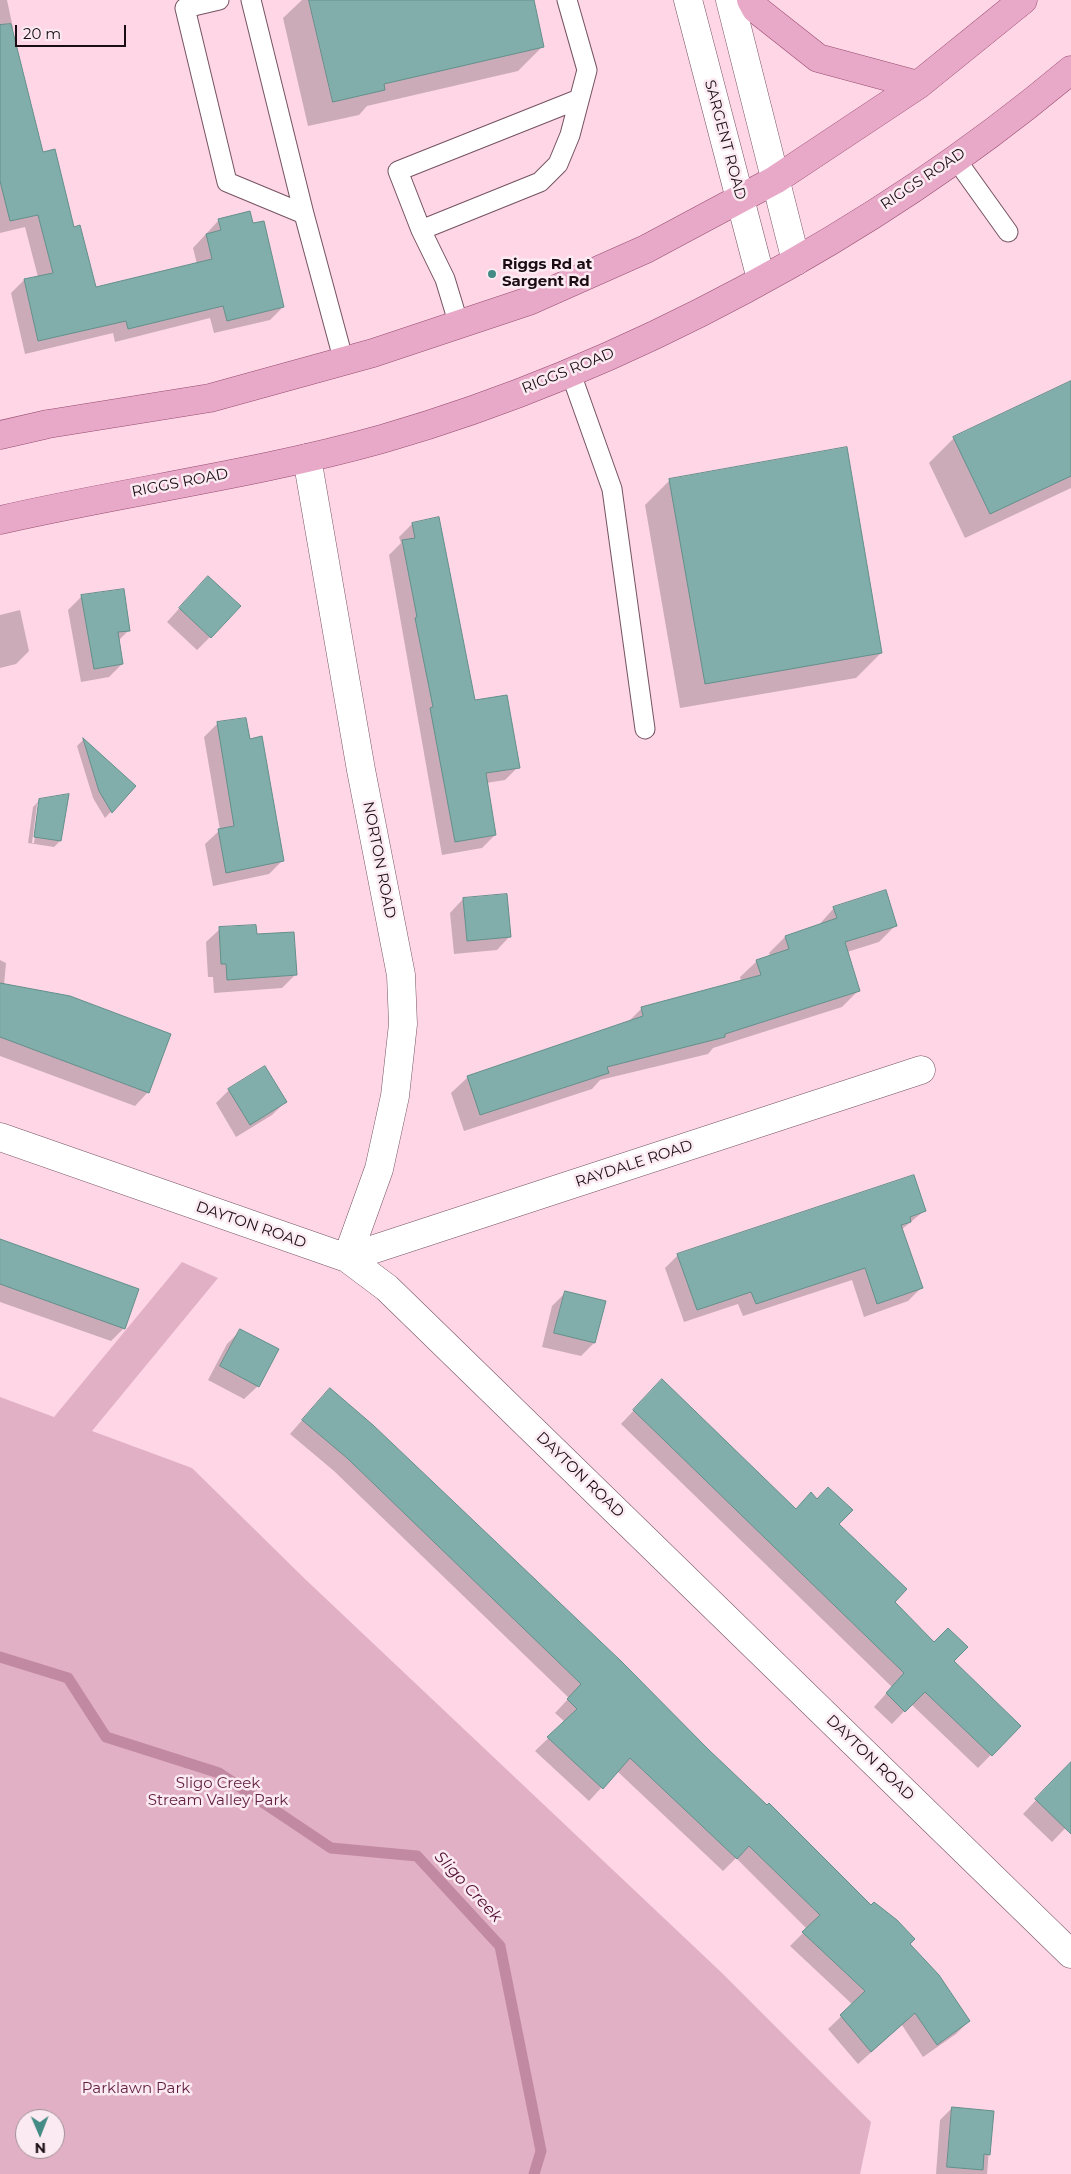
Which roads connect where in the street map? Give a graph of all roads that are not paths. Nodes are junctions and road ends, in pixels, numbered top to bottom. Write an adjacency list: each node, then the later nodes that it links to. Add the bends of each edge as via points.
1 (219, 0): 14 (lane, via 185,8 228,182)
2 (252, 0): 14 (lane)
3 (567, 0): 10 (lane, via 587,70)
4 (688, 0): 13 (street, SARGENT ROAD)
5 (730, 0): 12 (street)
6 (751, 0): 9 (main road, via 756,8 818,58)
7 (1023, 0): 9 (main road)
8 (1071, 70): 11 (main road, RIGGS ROAD)
9 (918, 85): 12 (main road)
10 (580, 99): 15 (lane, via 558,164 540,182); 15 (lane, via 398,172)
11 (955, 158): 16 (lane); 17 (main road, RIGGS ROAD)
12 (775, 180): 13 (main road); 17 (street)
13 (740, 198): 18 (street, SARGENT ROAD); 19 (main road, via 646,249 529,301)
14 (304, 214): 20 (lane)
15 (421, 230): 19 (lane, via 445,279)
16 (1008, 232)
17 (796, 261): 18 (main road, RIGGS ROAD)
18 (761, 279): 21 (main road, RIGGS ROAD, via 653,336)
19 (459, 325): 20 (main road)
20 (344, 362): 22 (main road, via 210,398 48,424)
21 (570, 372): 23 (main road, RIGGS ROAD, via 439,421); 25 (lane, via 612,488)
22 (0, 435)
23 (307, 458): 24 (main road, RIGGS ROAD); 28 (street, NORTON ROAD, via 401,975 404,1024 395,1096 379,1169)
24 (0, 520)
25 (645, 728)
26 (920, 1070): 28 (street, RAYDALE ROAD)
27 (0, 1137): 28 (street, DAYTON ROAD)
28 (347, 1258): 29 (street, DAYTON ROAD, via 419,1317)
29 (1071, 1954)

